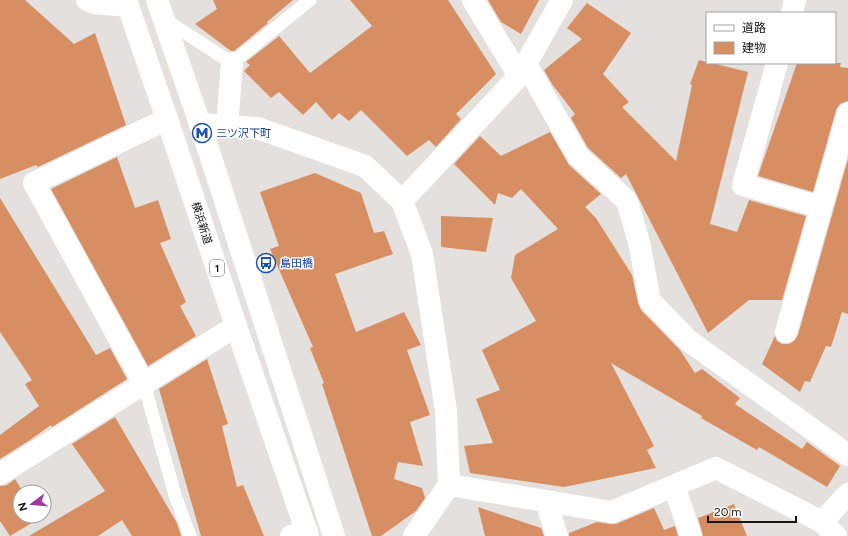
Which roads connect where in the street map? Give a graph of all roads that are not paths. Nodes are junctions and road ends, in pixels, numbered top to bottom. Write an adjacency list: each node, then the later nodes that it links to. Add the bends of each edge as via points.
1 (87, 0): 6 (main road, via 94,3)
2 (310, 0): 9 (lane)
3 (474, 0): 11 (main road)
4 (562, 0): 11 (main road)
5 (795, 0): 8 (main road)
6 (127, 3): 13 (main road, 横浜新道 / 1)
7 (160, 9): 9 (lane); 14 (main road)
8 (792, 12)
9 (232, 63): 15 (main road)
10 (777, 64): 17 (main road, via 743,185)
11 (522, 70): 16 (main road); 21 (main road, via 578,156 627,201 639,242 650,301 689,341)
12 (848, 113): 17 (main road)
13 (167, 119): 18 (main road, 横浜新道 / 1); 20 (main road, via 34,183)
14 (200, 124): 15 (main road); 30 (main road)
15 (227, 127): 16 (main road, via 257,128 365,166)
16 (402, 201): 23 (main road, via 422,254 446,411)
17 (821, 207): 19 (main road)
18 (236, 326): 20 (main road); 28 (main road, 横浜新道 / 1)
19 (786, 332)
20 (144, 384): 22 (main road); 29 (lane, via 175,495)
21 (848, 455)
22 (0, 474)
23 (449, 484): 26 (main road); 31 (main road)
24 (674, 486): 26 (main road, via 612,512); 27 (main road, via 716,468); 33 (main road)
25 (848, 494): 27 (main road)
26 (546, 502): 32 (main road)
27 (829, 529)
28 (302, 534)
29 (190, 536)
30 (334, 536)
31 (414, 536)
32 (557, 536)
33 (692, 536)

